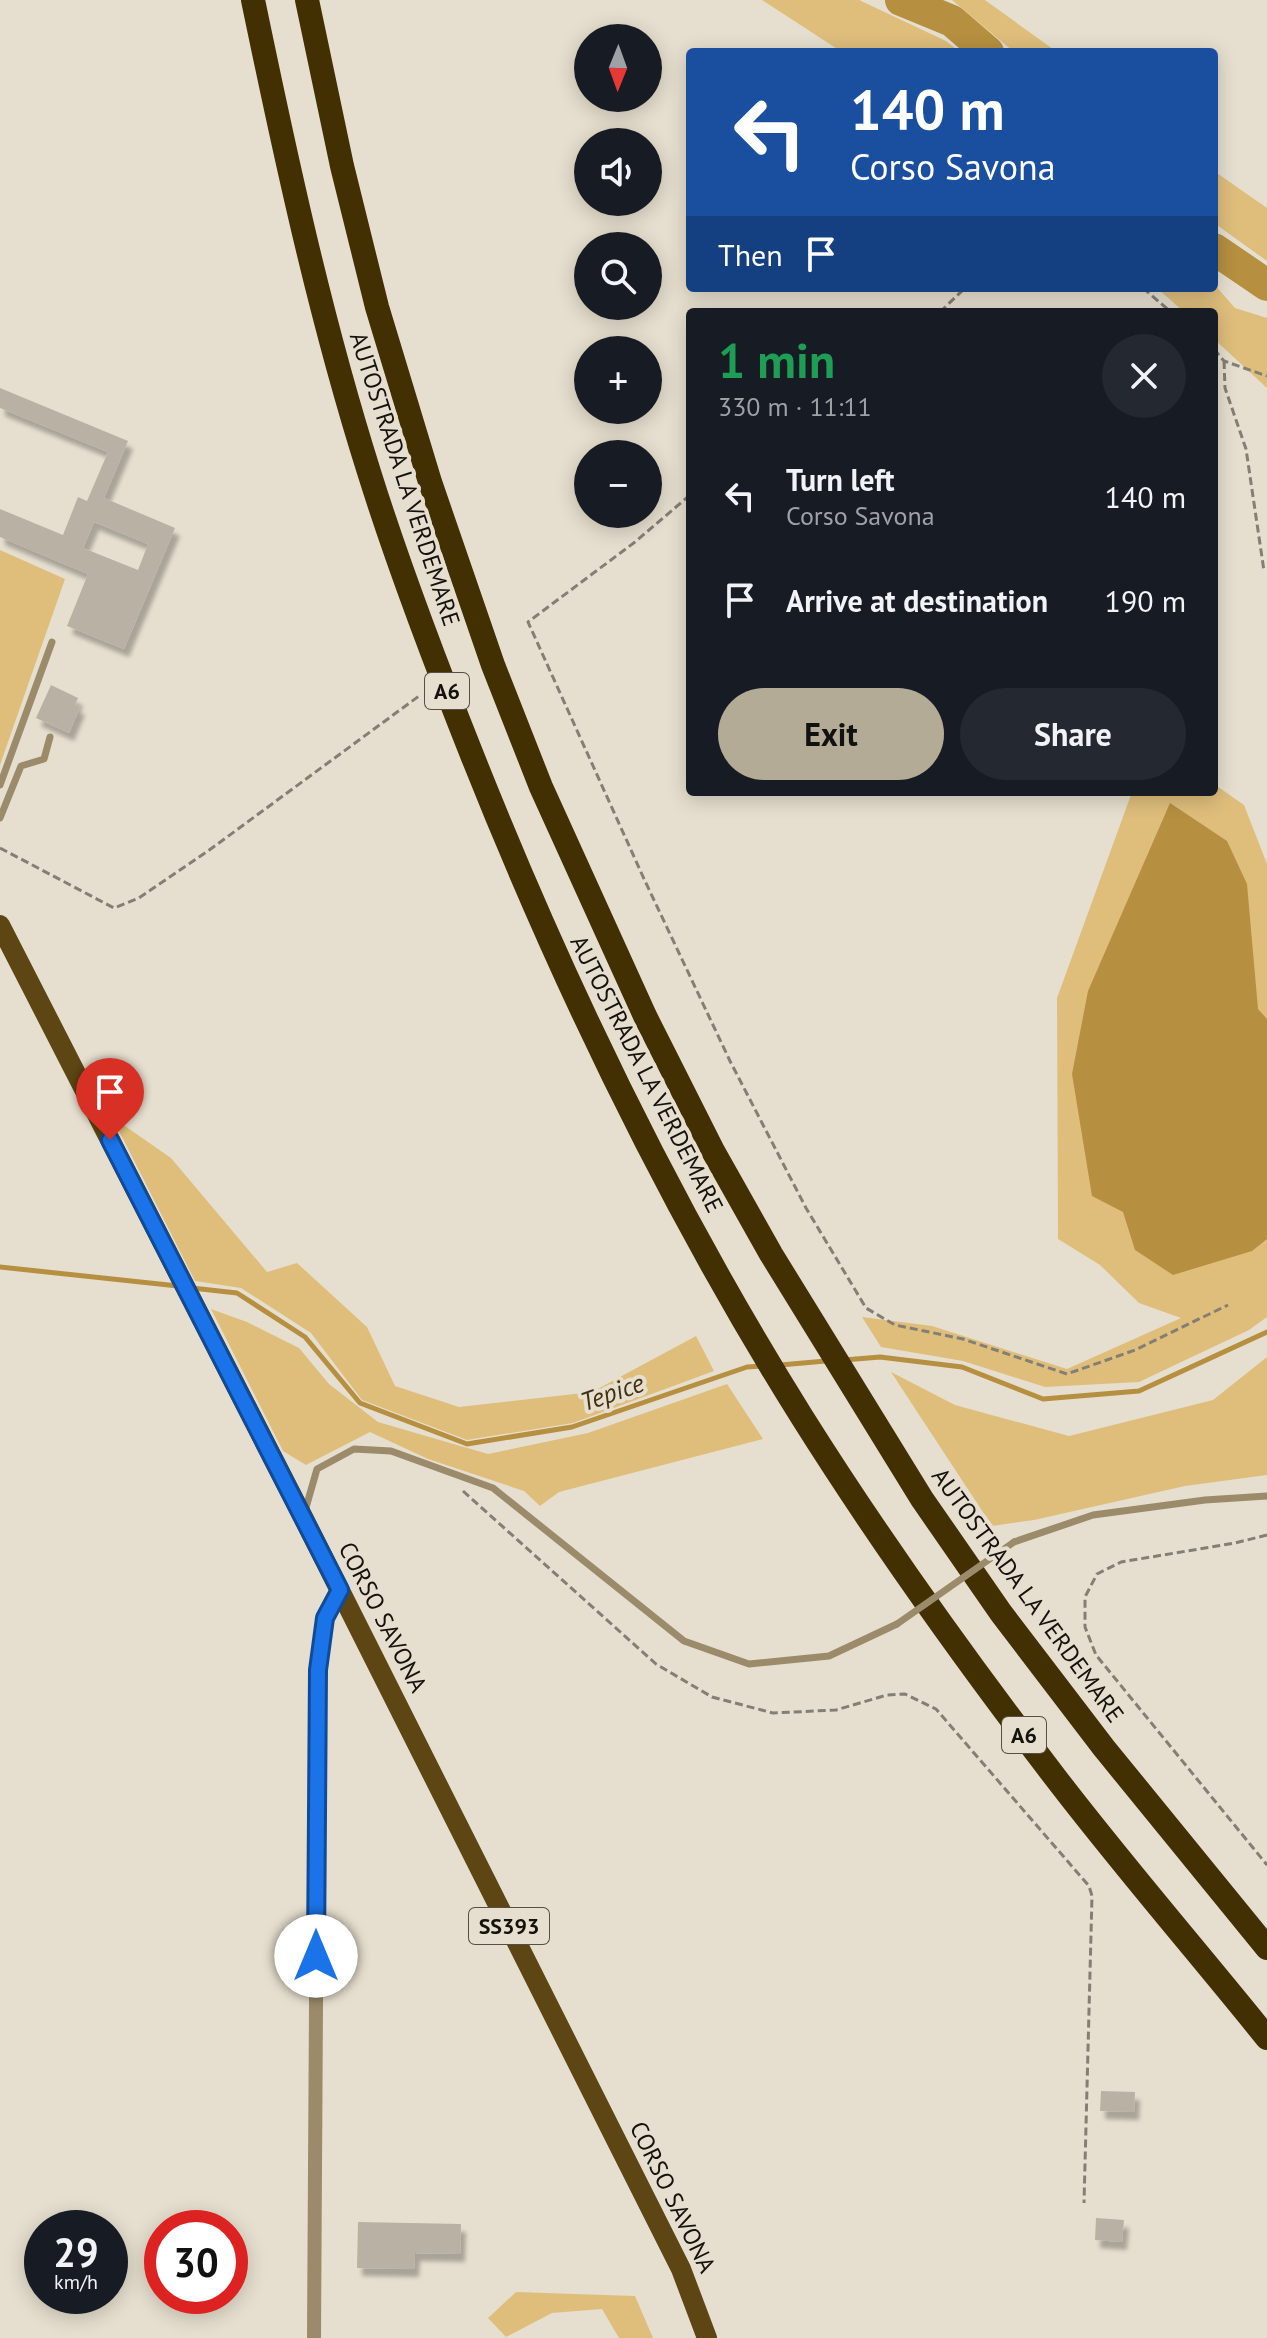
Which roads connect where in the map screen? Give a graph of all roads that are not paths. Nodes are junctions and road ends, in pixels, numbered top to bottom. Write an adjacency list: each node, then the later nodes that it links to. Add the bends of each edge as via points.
1 (253, 0): 12 (highway, AUTOSTRADA LA VERDEMARE / A6, via 322,311 368,470 509,850 621,1091 755,1339 874,1526 1058,1781)
2 (307, 0): 11 (highway, AUTOSTRADA LA VERDEMARE / A6, via 377,307 430,482 541,787 645,1016 771,1254 922,1499 1104,1748)
3 (52, 642): 5 (lane)
4 (50, 737): 6 (lane, via 44,759 21,766)
5 (0, 785)
6 (0, 818)
7 (0, 925): 9 (main road, CORSO SAVONA / SS393)
8 (1267, 1496): 9 (lane, bridge, via 1093,1515 1014,1542 897,1624 829,1656 749,1664 684,1641 493,1488 391,1451 354,1449 317,1469)
9 (303, 1517): 10 (main road, CORSO SAVONA / SS393)
10 (340, 1590): 13 (street, via 325,1618 318,1670); 14 (main road, CORSO SAVONA / SS393, via 681,2269)
11 (1267, 1948)
12 (1267, 2038)
13 (314, 2338)
14 (707, 2338)

